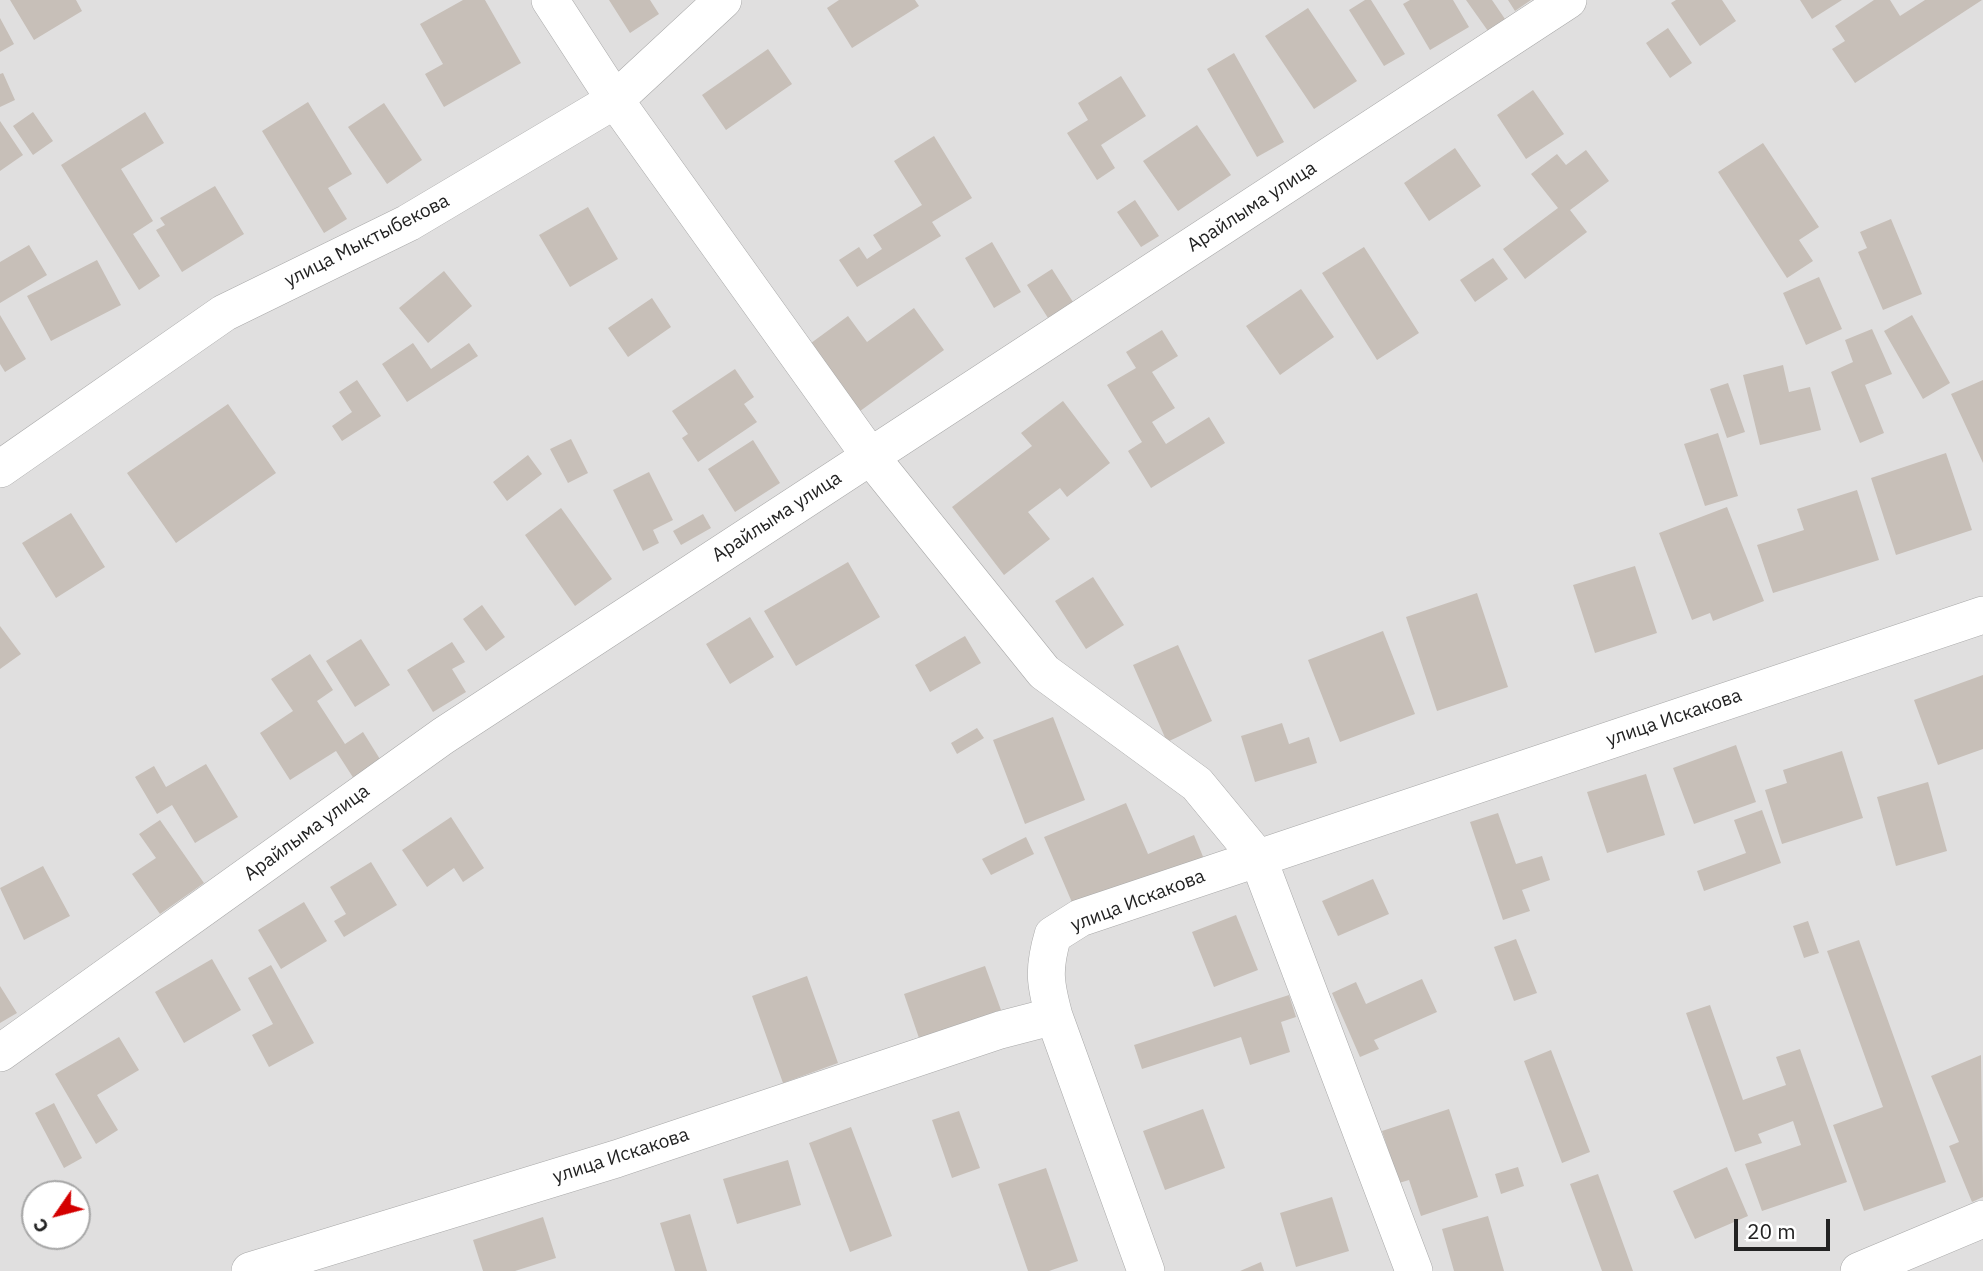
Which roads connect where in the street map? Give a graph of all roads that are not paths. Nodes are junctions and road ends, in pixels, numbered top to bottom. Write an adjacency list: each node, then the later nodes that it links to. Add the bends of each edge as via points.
1 (550, 0): 4 (street)
2 (723, 0): 4 (street, улица Мыктыбекова)
3 (1568, 0): 5 (street, Арайлыма улица)
4 (615, 100): 5 (street); 6 (street, улица Мыктыбекова, via 408,223 224,313)
5 (870, 456): 8 (street, via 1044,673 1197,784); 10 (street, Арайлыма улица, via 443,736)
6 (0, 468)
7 (1983, 615): 8 (street, улица Искакова)
8 (1258, 858): 9 (street, улица Искакова, via 1080,918 1053,936 1044,978); 14 (street)
9 (1054, 1016): 12 (street, улица Искакова, via 616,1159); 13 (street)
10 (0, 1053)
11 (1983, 1219): 15 (street)
12 (250, 1271)
13 (1146, 1271)
14 (1414, 1271)
15 (1859, 1271)

